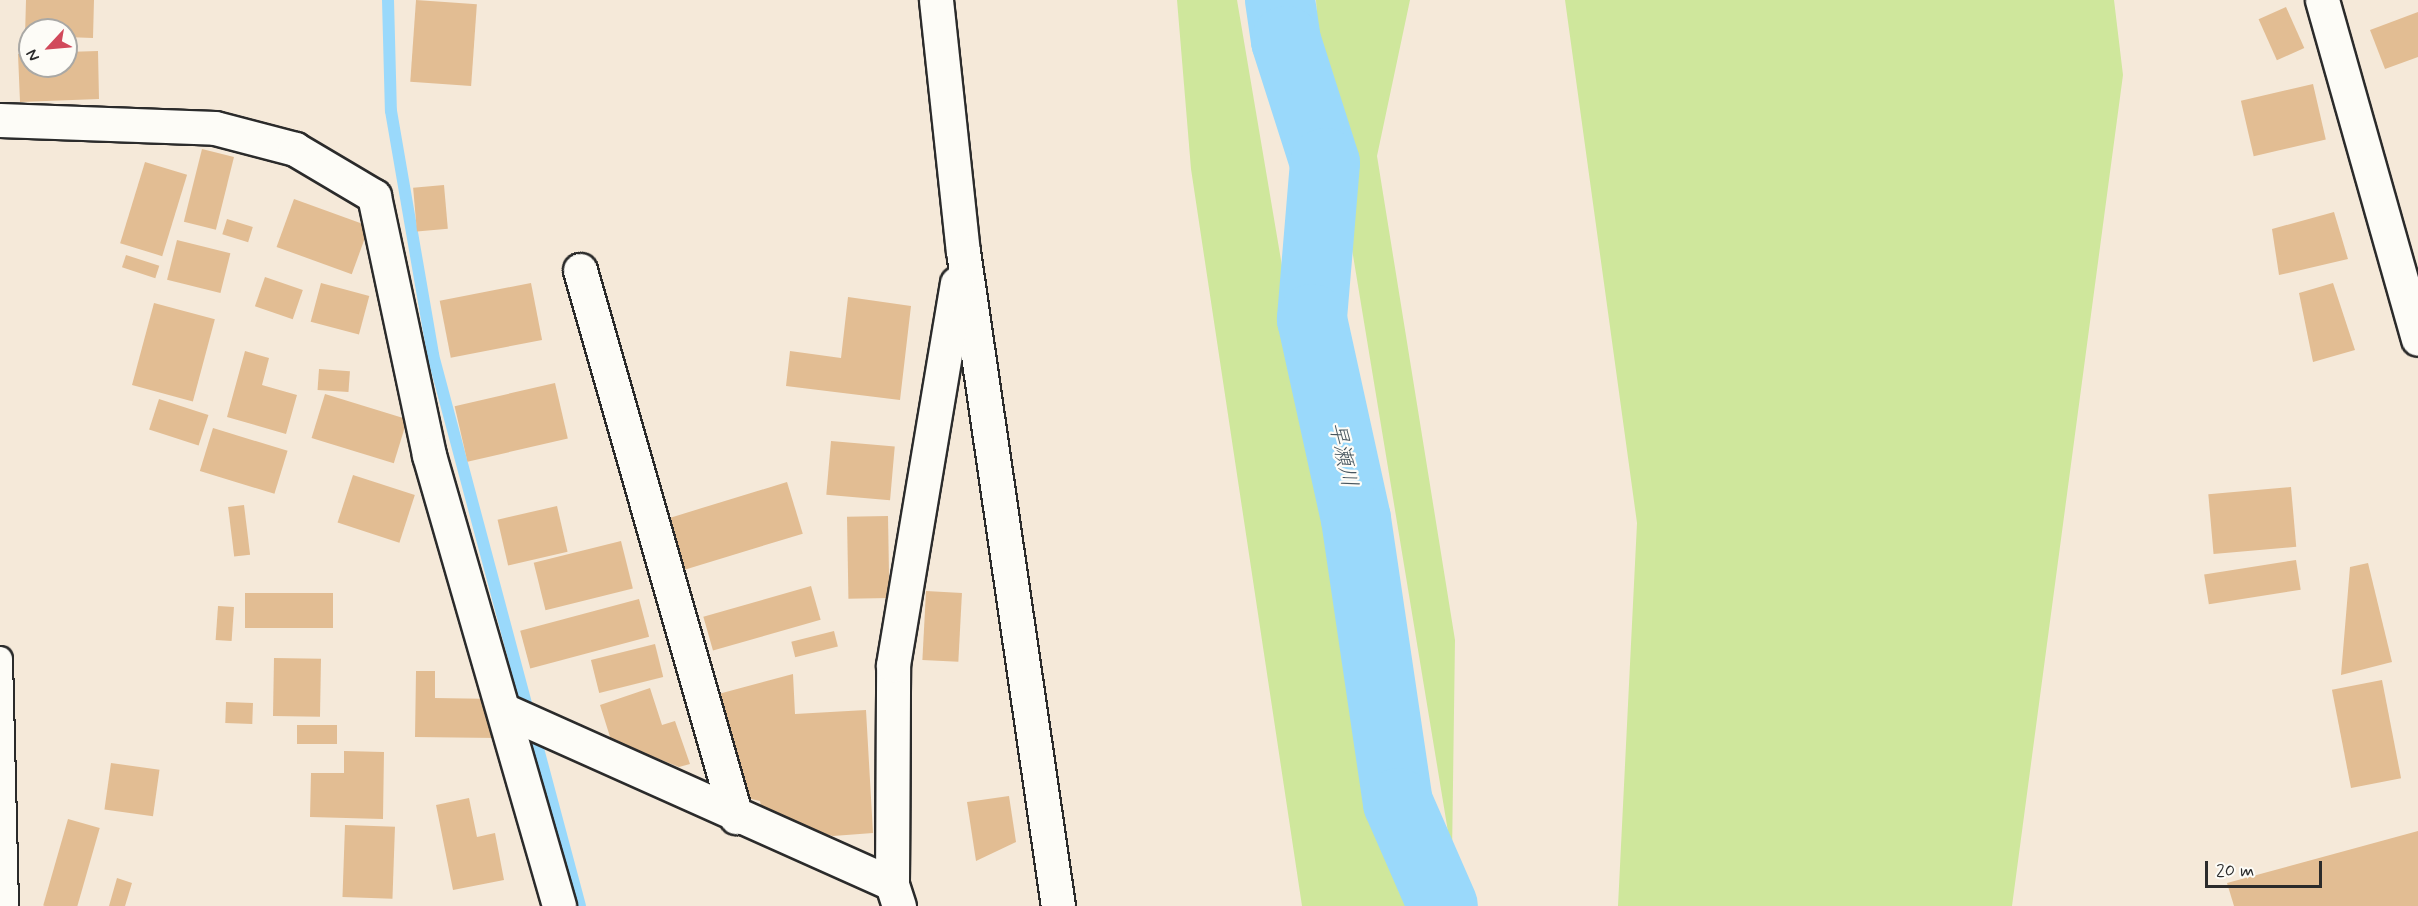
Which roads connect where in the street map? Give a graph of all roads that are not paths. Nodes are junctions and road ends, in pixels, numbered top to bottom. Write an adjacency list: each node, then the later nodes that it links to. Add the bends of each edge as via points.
1 (936, 0): 4 (street)
2 (2322, 0): 6 (street)
3 (0, 120): 8 (street, via 215,128 295,149 374,195 429,454)
4 (963, 252): 10 (street, via 893,665); 13 (street)
5 (580, 270): 9 (street)
6 (2418, 339)
7 (0, 659): 11 (lane)
8 (506, 711): 9 (street); 12 (street)
9 (736, 817): 10 (street)
10 (896, 895)
11 (6, 906)
12 (559, 906)
13 (1058, 906)

